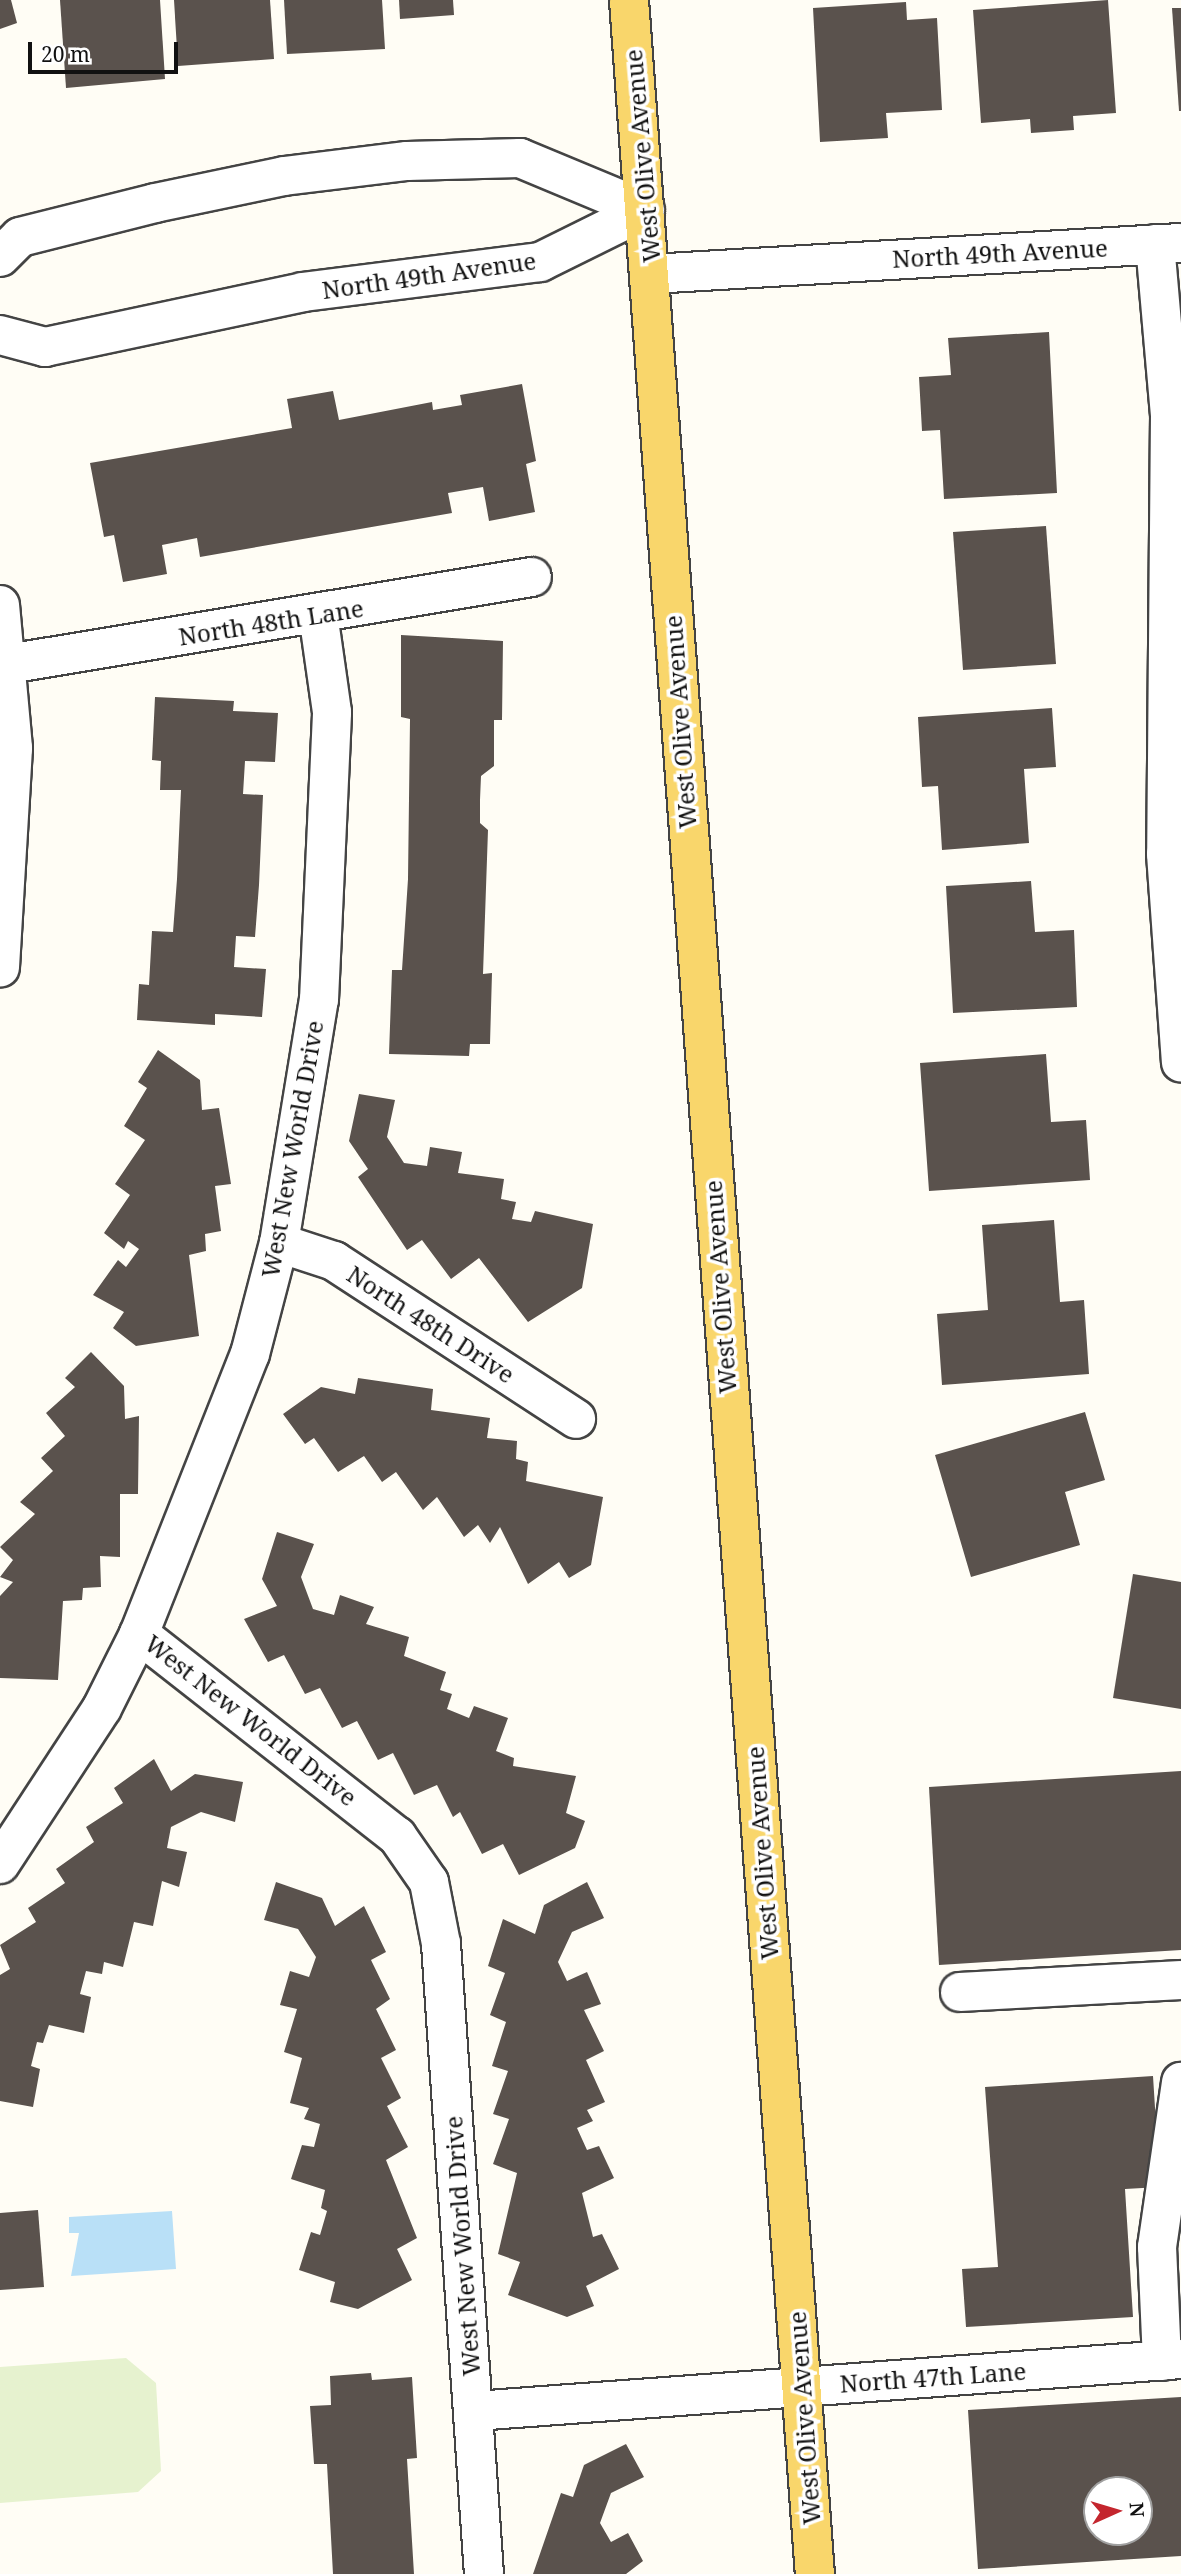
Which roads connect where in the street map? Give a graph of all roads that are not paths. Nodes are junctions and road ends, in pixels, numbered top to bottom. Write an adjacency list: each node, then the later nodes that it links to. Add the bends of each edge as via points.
1 (629, 0): 2 (main road, West Olive Avenue)
2 (645, 210): 4 (street, via 520,158 407,161 284,176 155,203 20,237); 5 (main road, West Olive Avenue); 6 (street, North 49th Avenue, via 540,262 303,292 46,347)
3 (1168, 244): 5 (street, North 49th Avenue); 11 (street)
4 (0, 257)
5 (651, 274): 22 (main road, West Olive Avenue)
6 (0, 335)
7 (532, 577): 9 (street, North 48th Lane)
8 (0, 605): 10 (street)
9 (318, 614): 10 (street, North 48th Lane); 14 (street, West New World Drive, via 332,712 319,1000)
10 (8, 664): 12 (street, via 10,869)
11 (1173, 854): 13 (street)
12 (0, 968)
13 (1181, 1062)
14 (279, 1243): 15 (street, North 48th Drive, via 334,1261); 16 (street, West New World Drive, via 250,1354)
15 (576, 1419)
16 (139, 1634): 17 (street, via 102,1708); 23 (street, West New World Drive, via 397,1836 429,1882 441,1944)
17 (0, 1864)
18 (1181, 1980): 19 (street)
19 (960, 1992)
20 (1181, 2082): 21 (street, via 1157,2247)
21 (1172, 2360): 22 (street, North 47th Lane)
22 (801, 2386): 23 (street, North 47th Lane); 25 (main road, West Olive Avenue)
23 (475, 2411): 24 (street, West New World Drive)
24 (484, 2574)
25 (815, 2574)

